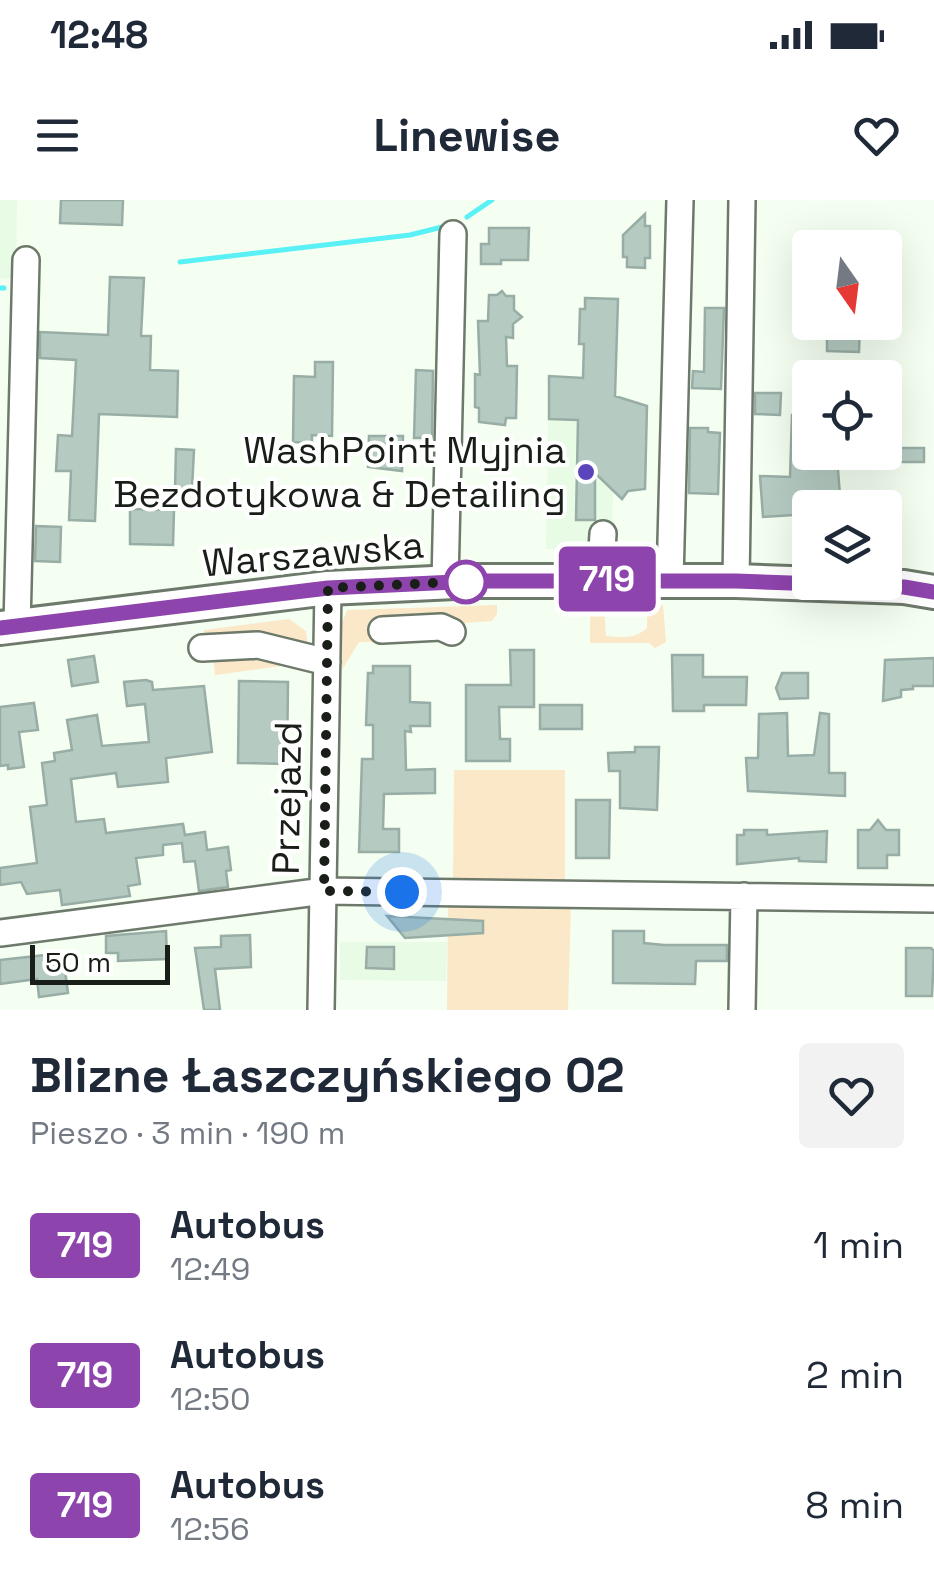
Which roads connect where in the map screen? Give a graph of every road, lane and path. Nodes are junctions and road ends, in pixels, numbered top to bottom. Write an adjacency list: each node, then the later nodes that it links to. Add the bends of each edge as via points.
1 (680, 200): 7 (street)
2 (742, 200): 8 (street)
3 (454, 234): 9 (street)
4 (26, 260): 12 (street)
5 (603, 534): 6 (street)
6 (600, 580): 7 (main road, Warszawska); 9 (main road, Warszawska)
7 (670, 580): 8 (main road, Warszawska)
8 (736, 581): 11 (main road, Warszawska)
9 (445, 582): 10 (main road, Warszawska)
10 (328, 588): 12 (main road, Warszawska); 16 (street, Przejazd)
11 (934, 592)
12 (8, 627)
13 (382, 630): 14 (street)
14 (452, 632)
15 (202, 648): 16 (street, via 258,645)
16 (327, 662): 17 (street, Przejazd)
17 (324, 891): 18 (street); 20 (street); 21 (street, Przejazd)
18 (744, 896): 19 (street); 22 (street)
19 (934, 899)
20 (0, 932)
21 (321, 1010)
22 (742, 1010)

